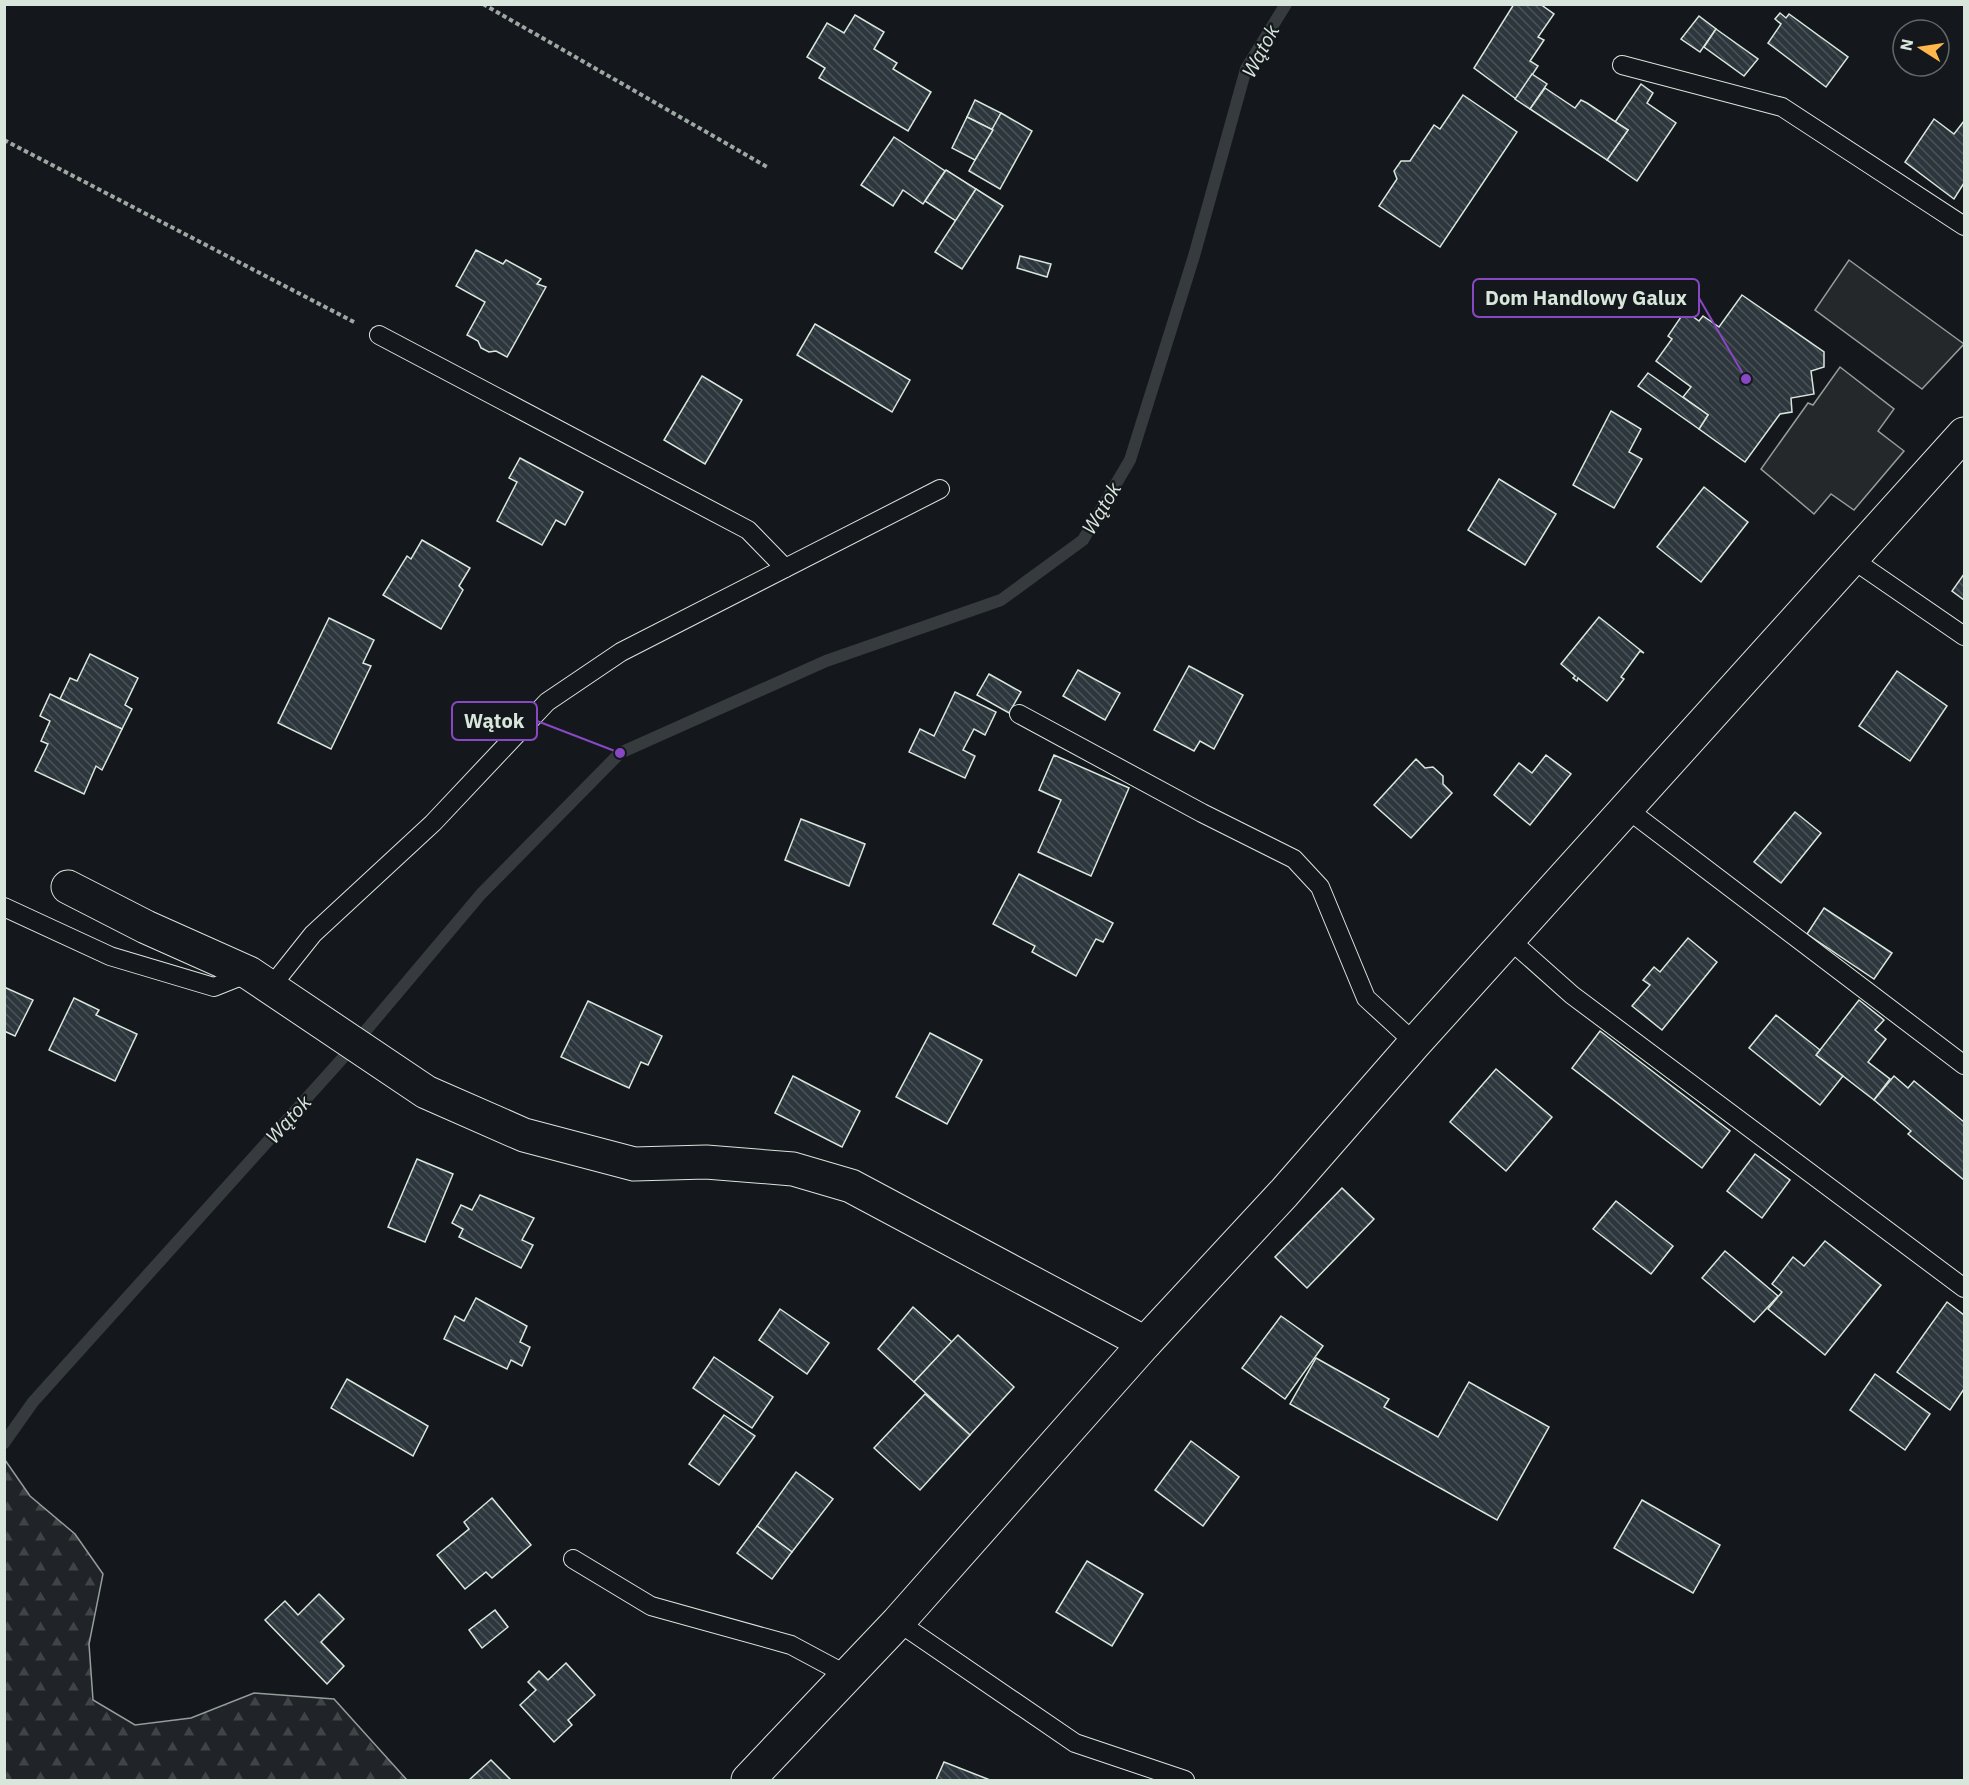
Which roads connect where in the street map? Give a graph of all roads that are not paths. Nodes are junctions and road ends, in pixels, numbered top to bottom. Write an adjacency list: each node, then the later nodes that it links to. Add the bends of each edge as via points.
1 (1622, 65): 2 (lane, via 1782,107)
2 (1965, 226)
3 (379, 335): 7 (lane, via 748,530)
4 (1965, 435): 6 (street)
5 (940, 489): 7 (lane)
6 (1852, 560): 8 (lane); 10 (street)
7 (785, 568): 14 (lane, via 621,652 547,702 433,823)
8 (1965, 636)
9 (1019, 714): 15 (lane, via 1294,859 1320,887 1366,998)
10 (1627, 809): 13 (street); 16 (lane)
11 (68, 887): 14 (street)
12 (4, 907): 14 (lane, via 110,956 213,987)
13 (1509, 939): 15 (street); 17 (lane, via 1572,995)
14 (260, 980): 18 (street, via 416,1085 524,1135 634,1164 706,1162 793,1170 851,1186)
15 (1415, 1043): 18 (street)
16 (1965, 1065)
17 (1965, 1288)
18 (1145, 1343): 20 (street)
19 (573, 1559): 21 (lane, via 651,1606 790,1645)
20 (898, 1622): 21 (street); 23 (lane, via 1075,1743)
21 (847, 1674): 22 (street)
22 (748, 1780)
23 (1185, 1780)

